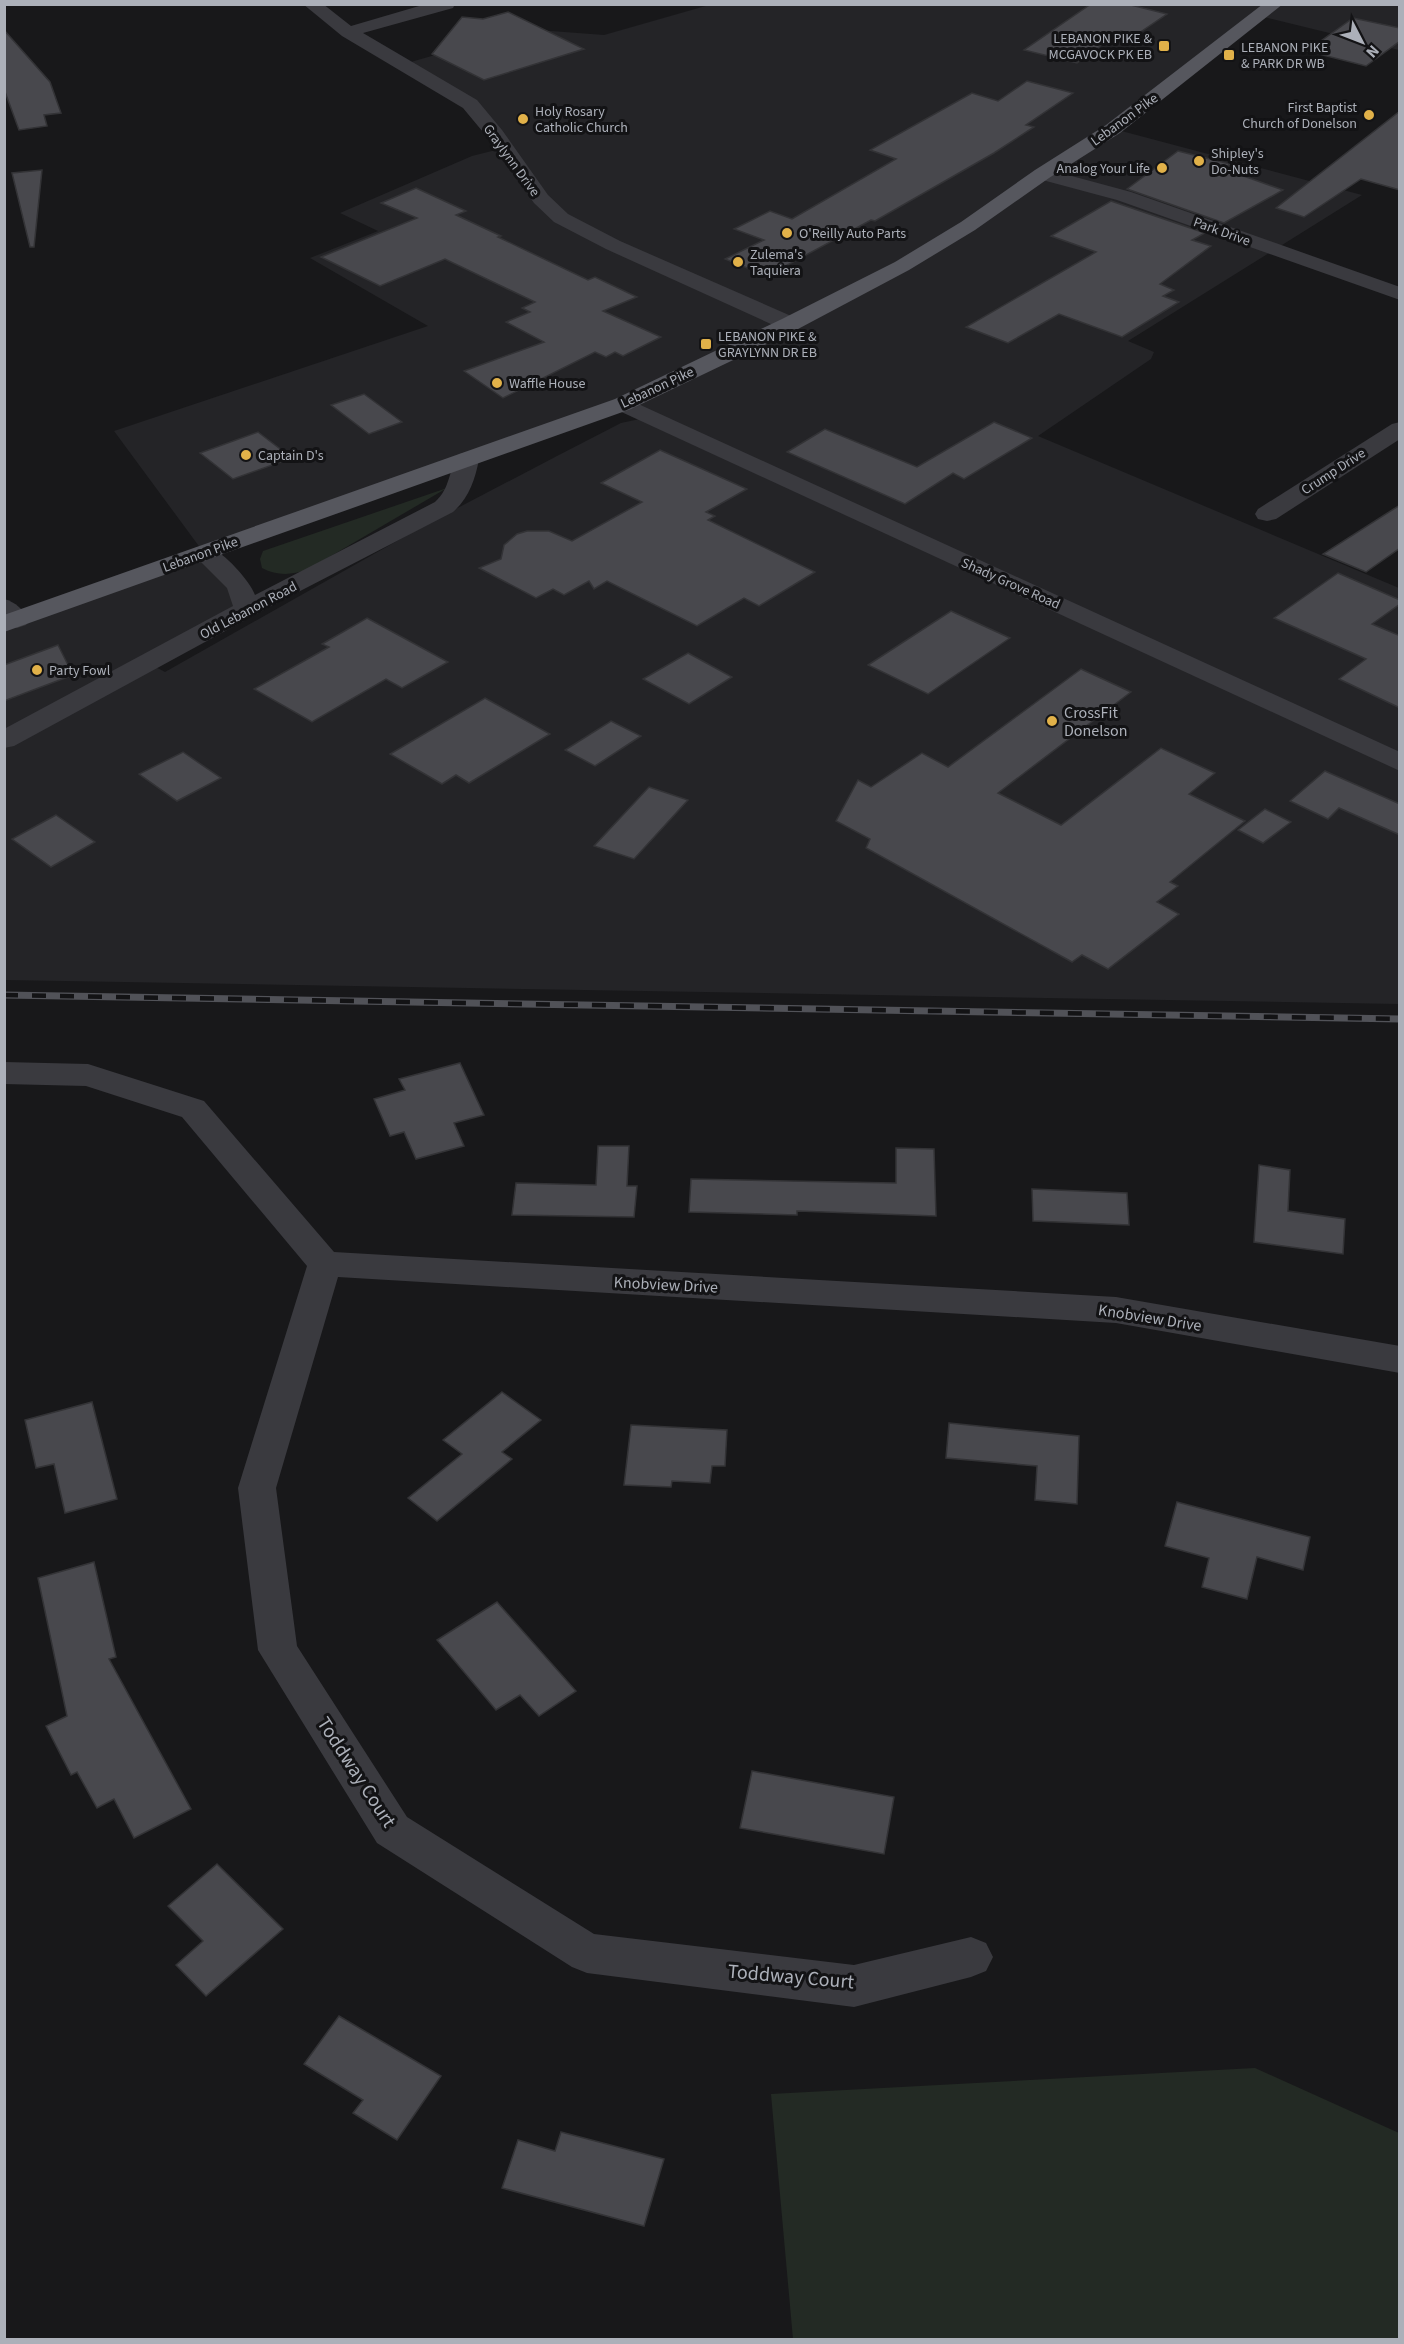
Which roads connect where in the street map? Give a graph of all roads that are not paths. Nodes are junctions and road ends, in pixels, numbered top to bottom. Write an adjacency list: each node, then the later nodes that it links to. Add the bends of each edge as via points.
1 (311, 4): 4 (street, Graylynn Drive)
2 (447, 4): 4 (street)
3 (1275, 4): 5 (main road, Lebanon Pike, via 1113,129)
4 (348, 32): 7 (street, Graylynn Drive, via 470,104 541,199 561,218 605,242)
5 (1042, 174): 6 (street, Park Drive, via 1124,196); 7 (main road, Lebanon Pike, via 902,266)
6 (1400, 294)
7 (790, 324): 8 (main road, Lebanon Pike)
8 (623, 404): 10 (main road, Lebanon Pike); 16 (street, Shady Grove Road)
9 (1400, 429): 11 (street, Crump Drive)
10 (466, 459): 12 (main road, Lebanon Pike); 13 (street, Old Lebanon Road, via 454,500)
11 (1267, 514)
12 (204, 553): 13 (street, via 239,585); 14 (main road, Lebanon Pike)
13 (248, 610): 15 (street, Old Lebanon Road)
14 (9, 617)
15 (4, 740)
16 (1400, 763)
17 (4, 1073): 18 (street, via 88,1075 193,1109)
18 (325, 1264): 19 (street, Knobview Drive, via 1116,1310); 20 (street, Toddway Court, via 257,1488 278,1650 392,1830 587,1953 854,1986)
19 (1400, 1360)
20 (971, 1957)

